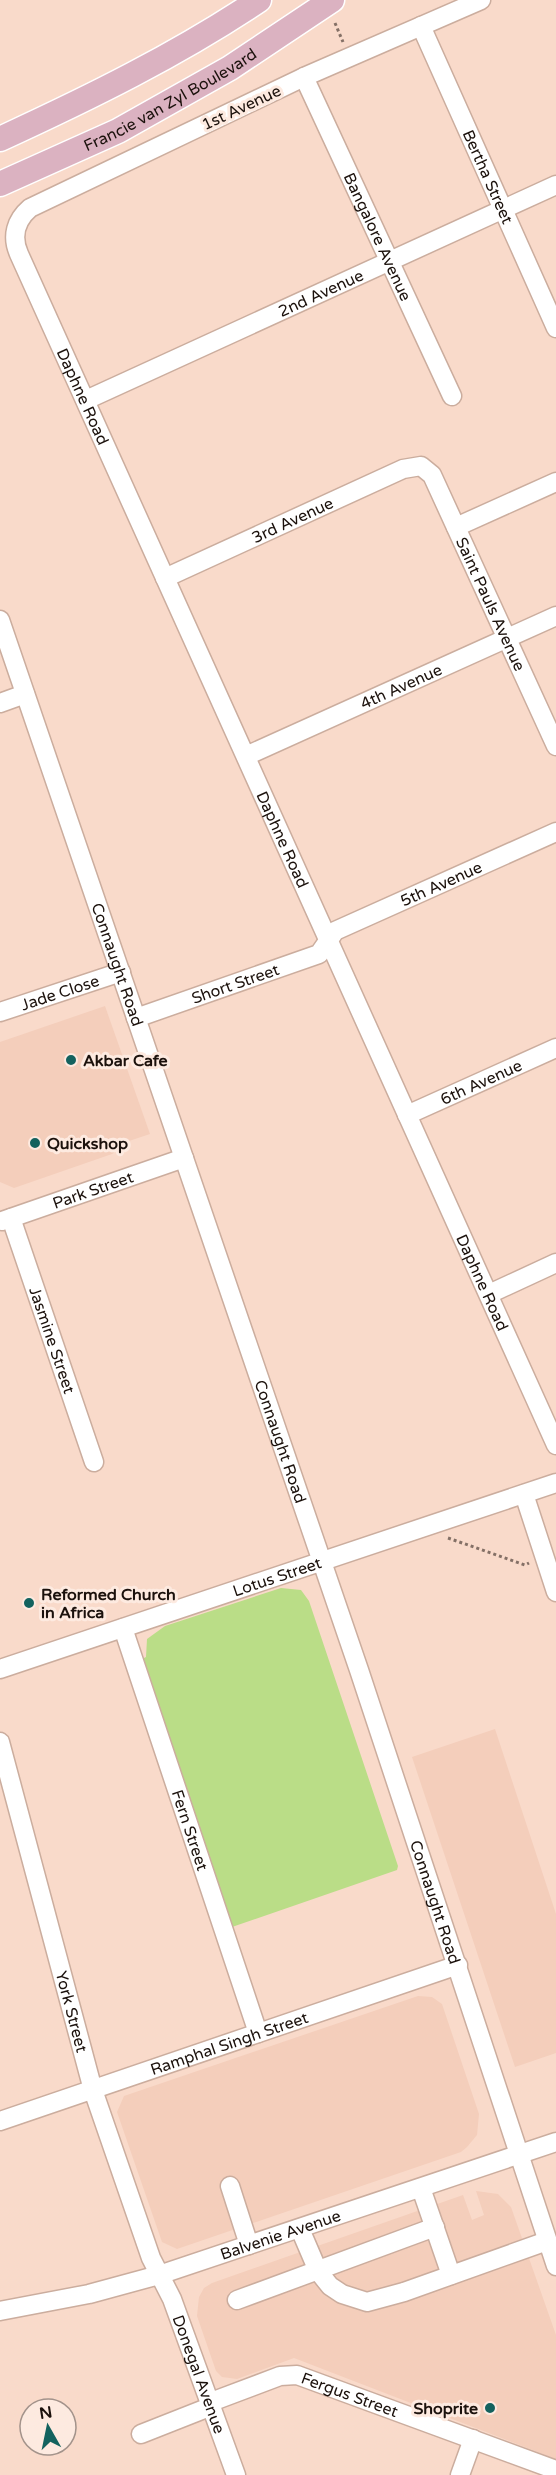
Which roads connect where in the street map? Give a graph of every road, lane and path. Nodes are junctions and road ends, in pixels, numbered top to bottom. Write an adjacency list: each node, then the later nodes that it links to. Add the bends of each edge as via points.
1 (259, 0): 7 (main road, via 216,29 96,94)
2 (482, 0): 4 (street, 1st Avenue)
3 (332, 8): 5 (path); 8 (main road, Francie van Zyl Boulevard, via 118,131)
4 (421, 27): 5 (street, 1st Avenue); 10 (street, Bertha Street)
5 (349, 58): 6 (street, 1st Avenue)
6 (304, 77): 11 (street, 1st Avenue, via 30,208 20,218); 12 (street, Bangalore Avenue)
7 (0, 139)
8 (0, 184)
9 (556, 185): 10 (street, 2nd Avenue)
10 (503, 209): 12 (street, 2nd Avenue); 13 (street, Bertha Street)
11 (15, 232): 15 (street, Daphne Road, via 19,254)
12 (389, 261): 14 (street, Bangalore Avenue); 15 (street, 2nd Avenue)
13 (556, 328)
14 (452, 396)
15 (86, 400): 19 (street, Daphne Road)
16 (421, 466): 18 (street, Saint Pauls Avenue, via 432,475); 19 (street, 3rd Avenue, via 403,469)
17 (556, 482): 18 (street)
18 (456, 527): 22 (street, Saint Pauls Avenue)
19 (165, 578): 26 (street, Daphne Road)
20 (556, 616): 22 (street, 4th Avenue)
21 (0, 620): 23 (street, Connaught Road)
22 (507, 638): 25 (street, Saint Pauls Avenue); 26 (street, 4th Avenue)
23 (25, 694): 24 (street); 29 (street, Connaught Road)
24 (0, 702)
25 (556, 746)
26 (246, 756): 28 (street, Daphne Road)
27 (556, 832): 28 (street, 5th Avenue, via 335,931)
28 (329, 940): 31 (street, Short Street, via 318,954); 33 (street, Daphne Road)
29 (121, 972): 30 (street, Jade Close); 31 (street, Connaught Road)
30 (0, 1012)
31 (136, 1018): 34 (street, Connaught Road)
32 (556, 1048): 33 (street, 6th Avenue)
33 (407, 1115): 37 (street, Daphne Road)
34 (184, 1158): 35 (street, Park Street); 44 (street, Connaught Road)
35 (5, 1220): 39 (street, Jasmine Street)
36 (556, 1263): 37 (street)
37 (489, 1294): 38 (street, Daphne Road)
38 (556, 1445)
39 (94, 1462)
40 (556, 1483): 41 (street, Lotus Street)
41 (524, 1494): 42 (street, Lotus Street); 43 (street)
42 (436, 1524): 43 (path, via 441,1536 525,1565); 44 (street, Lotus Street)
43 (545, 1558): 45 (street)
44 (322, 1562): 46 (street, Lotus Street); 49 (street, Connaught Road)
45 (556, 1592)
46 (123, 1628): 47 (street, Lotus Street); 50 (street, Fern Street)
47 (0, 1669)
48 (0, 1742): 51 (street, York Street)
49 (458, 1965): 50 (street, Ramphal Singh Street); 54 (street, Connaught Road)
50 (258, 2033): 51 (street, Ramphal Singh Street)
51 (93, 2090): 52 (street, Ramphal Singh Street); 63 (street, York Street)
52 (0, 2121)
53 (556, 2142): 54 (street, Balvenie Avenue)
54 (519, 2154): 56 (street, Balvenie Avenue); 59 (street, Connaught Road)
55 (230, 2186): 60 (street)
56 (421, 2188): 57 (street); 58 (street, Balvenie Avenue)
57 (435, 2227): 62 (street); 64 (street)
58 (300, 2229): 60 (street, Balvenie Avenue); 62 (street)
59 (547, 2241): 61 (street, Connaught Road); 64 (street)
60 (249, 2245): 63 (street, Balvenie Avenue)
61 (556, 2266)
62 (318, 2271): 64 (street, via 342,2294 367,2302); 65 (street)
63 (159, 2275): 66 (street, Balvenie Avenue, via 89,2294); 67 (street, Donegal Avenue)
64 (452, 2275)
65 (237, 2300)
66 (0, 2311)
67 (212, 2404): 68 (street, Fergus Street); 69 (street, Fergus Street, via 280,2376 297,2375); 71 (street, Donegal Avenue)
68 (141, 2434)
69 (473, 2439): 70 (street, Fergus Street); 72 (street)
70 (556, 2470)
71 (236, 2475)
72 (460, 2475)

